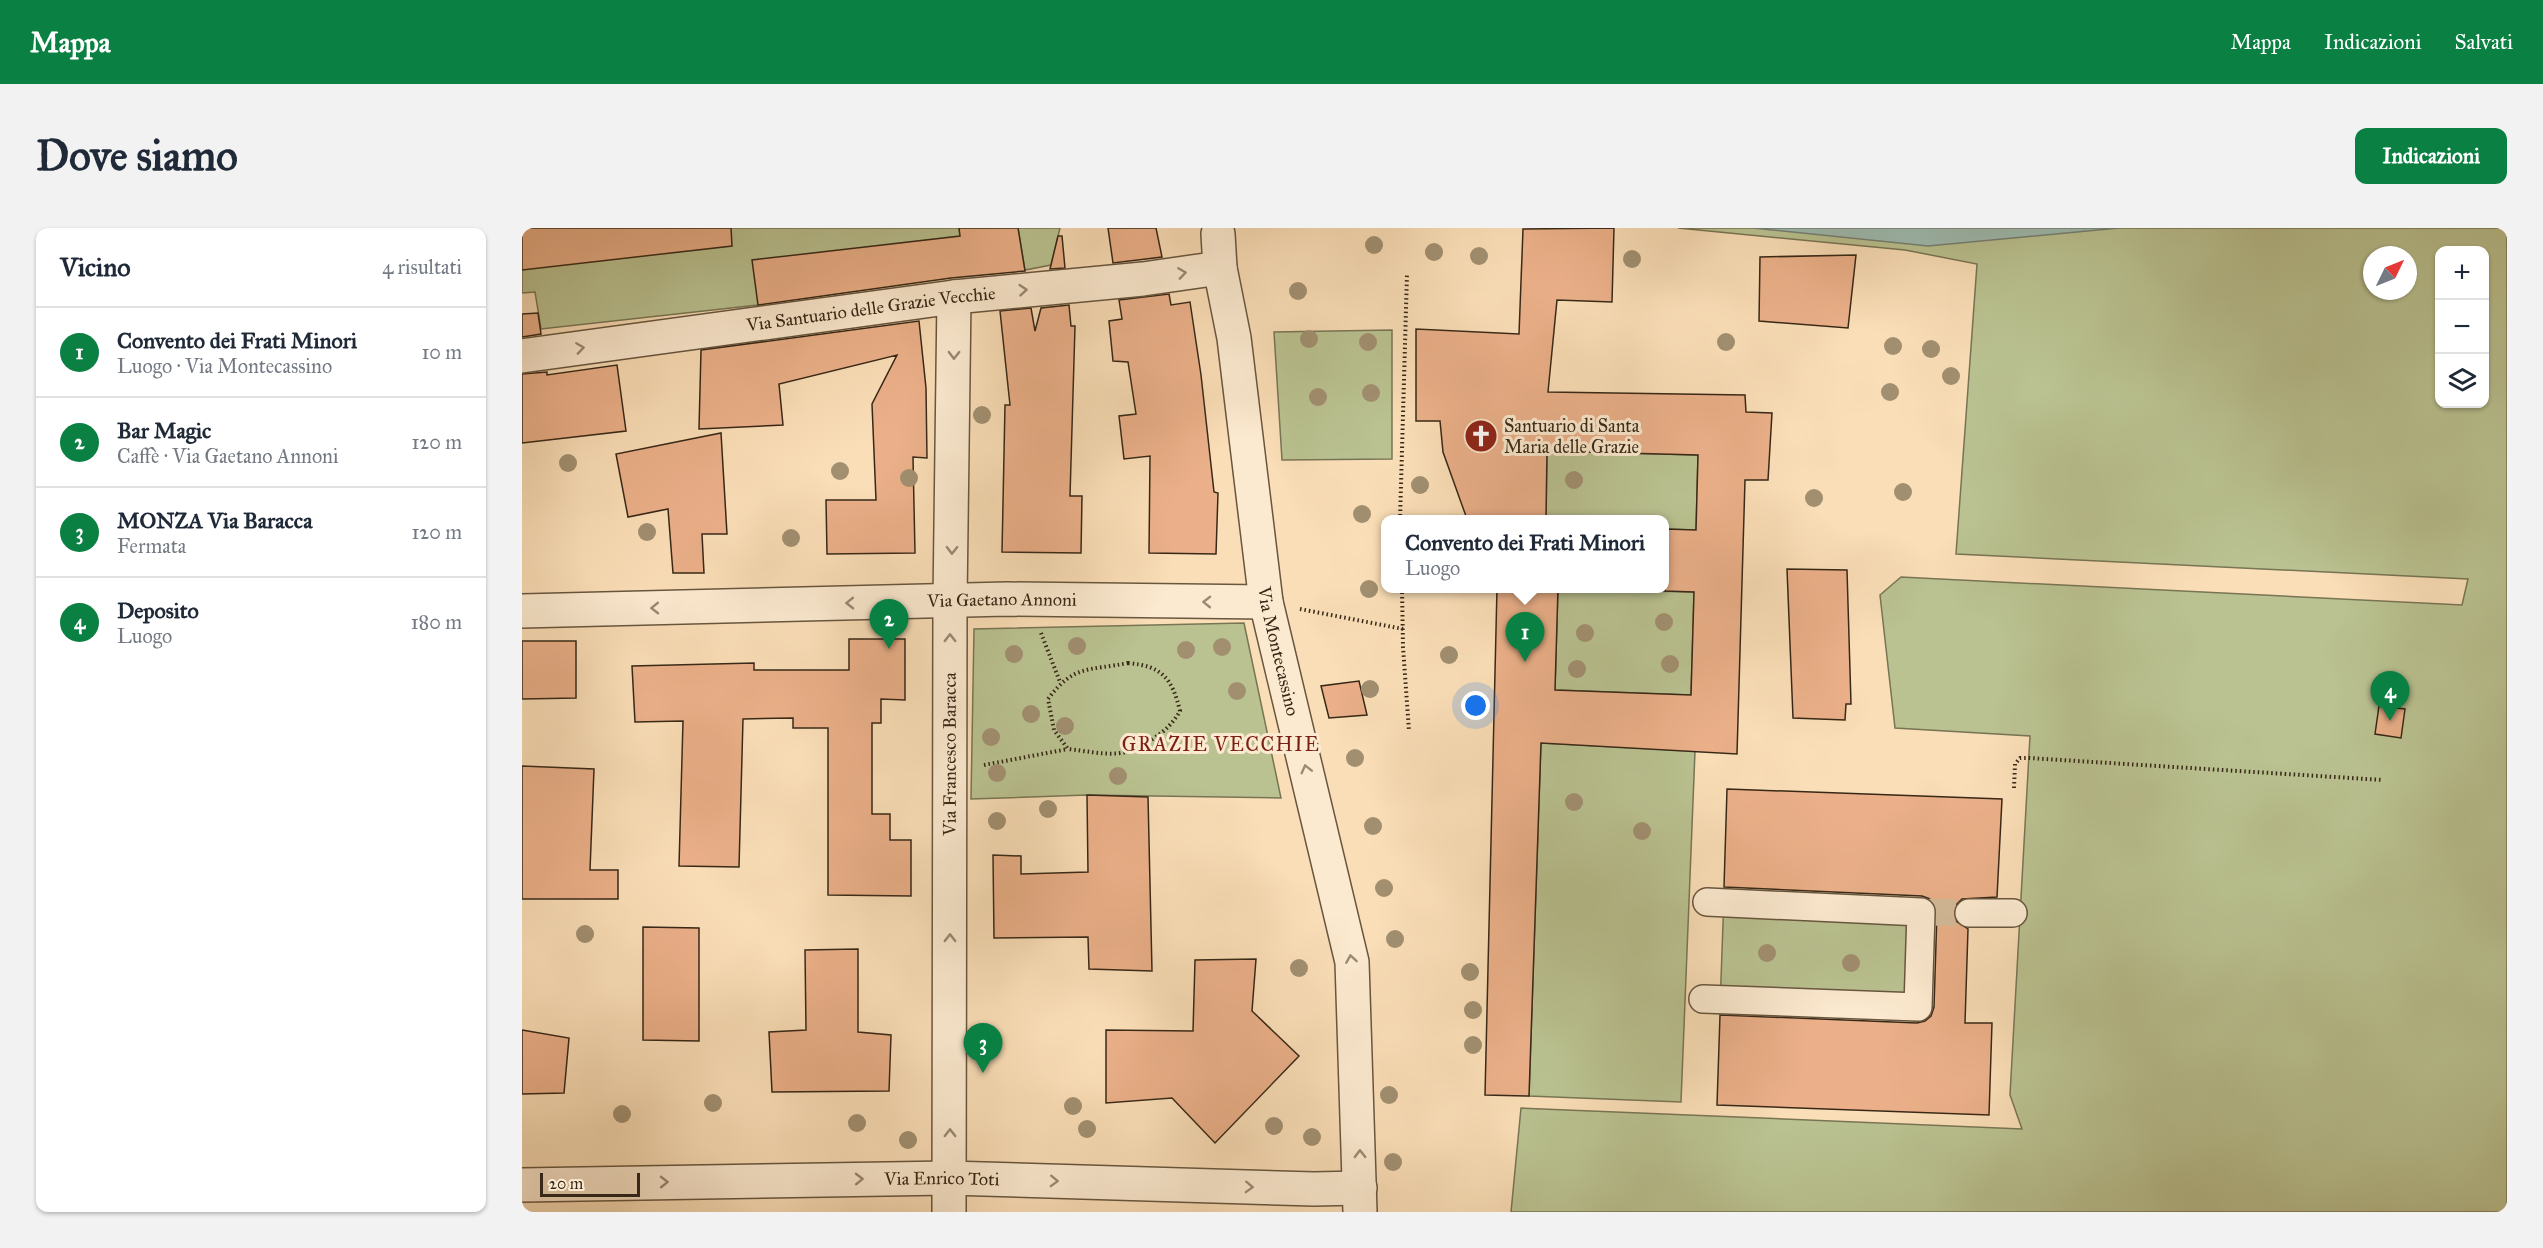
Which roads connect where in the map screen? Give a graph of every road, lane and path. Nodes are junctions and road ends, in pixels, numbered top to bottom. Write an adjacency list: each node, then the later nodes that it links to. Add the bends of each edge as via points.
1 (1219, 231): 2 (street, Via Montecassino)
2 (1220, 268): 4 (street, Via Santuario delle Grazie Vecchie, one-way to 2); 10 (street, Via Montecassino, via 1234,338)
3 (1407, 274): 6 (path)
4 (954, 297): 5 (street, Via Santuario delle Grazie Vecchie, one-way to 4); 9 (street, Via Francesco Baracca, one-way to 9)
5 (522, 356)
6 (1400, 515)
7 (1402, 593): 12 (path)
8 (1034, 599): 9 (street, Via Gaetano Annoni); 10 (street, Via Gaetano Annoni, one-way to 8); 13 (path, via 1039,627)
9 (950, 601): 11 (street, Via Gaetano Annoni, one-way to 11); 16 (street, Via Francesco Baracca, one-way to 9)
10 (1266, 602): 12 (path); 25 (street, Via Montecassino, one-way to 10, via 1352,962)
11 (522, 611)
12 (1403, 629): 14 (path)
13 (1060, 682): 15 (path, via 1048,699 1054,730); 15 (path, via 1079,670 1128,663 1148,665 1165,676 1176,694 1180,711 1173,723 1137,750 1119,754)
14 (1409, 731)
15 (1068, 749): 16 (path)
16 (950, 770): 23 (street, Via Francesco Baracca, one-way to 16)
17 (2383, 780): 18 (path, via 2020,758 2015,764)
18 (2014, 788)
19 (1707, 902): 22 (street, via 1925,912 1918,1007)
20 (1969, 913): 21 (street)
21 (2013, 913)
22 (1703, 999)
23 (949, 1178): 24 (street, Via Enrico Toti, one-way to 23); 25 (street, Via Enrico Toti, one-way to 25, via 1291,1188); 26 (street, Via Francesco Baracca)
24 (522, 1185)
25 (1360, 1200)
26 (949, 1212)

